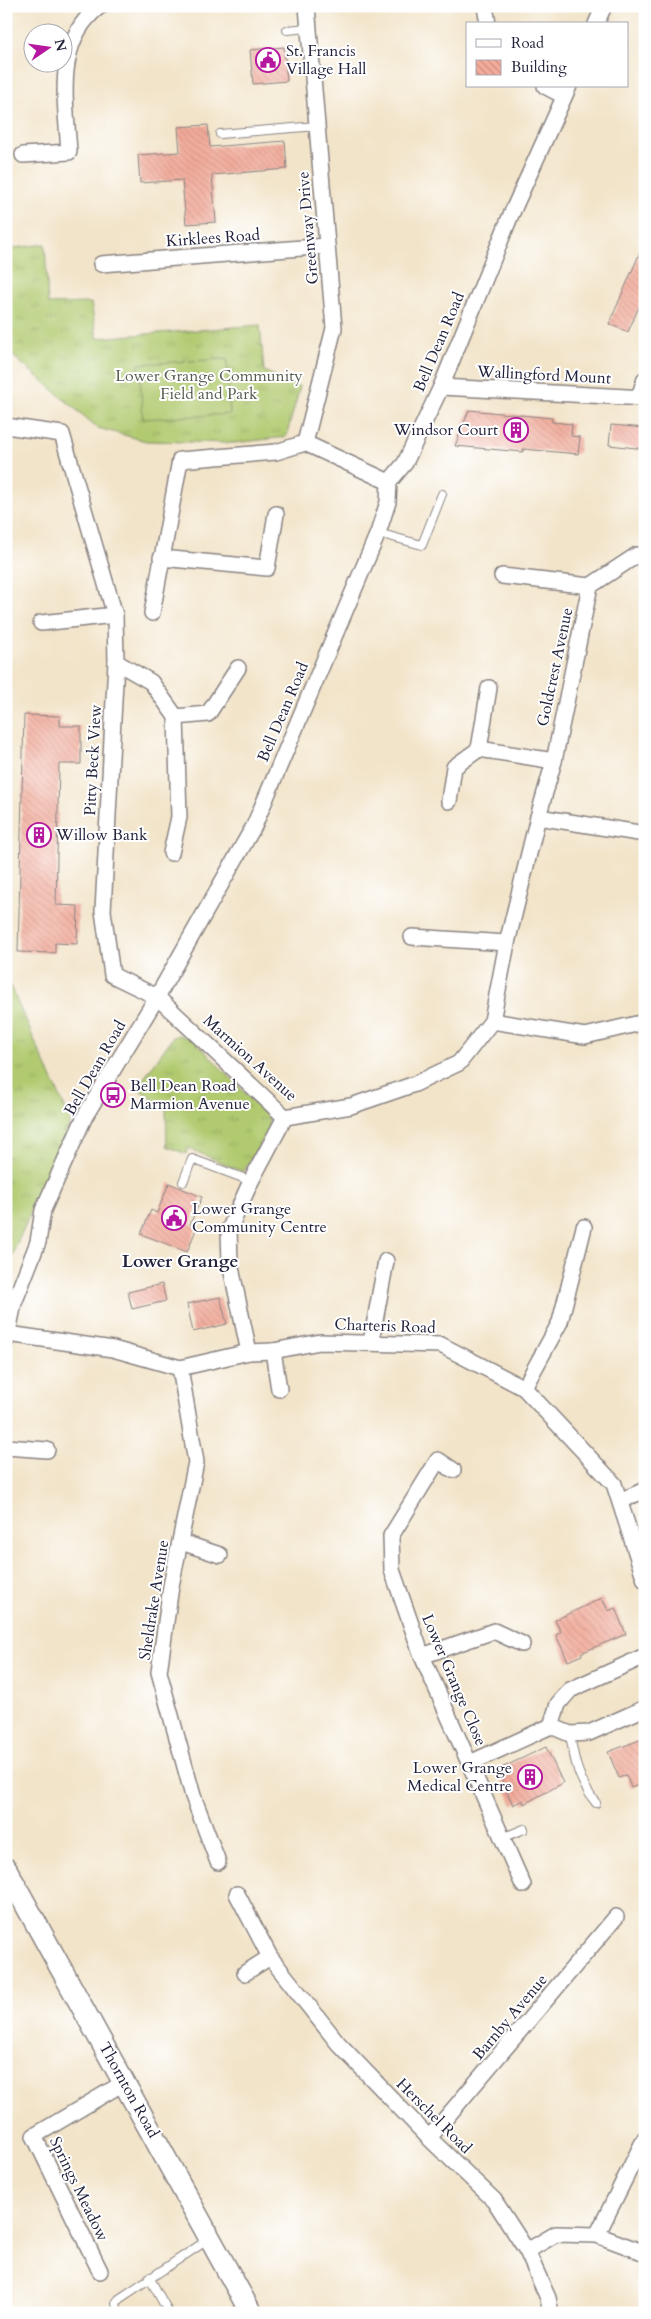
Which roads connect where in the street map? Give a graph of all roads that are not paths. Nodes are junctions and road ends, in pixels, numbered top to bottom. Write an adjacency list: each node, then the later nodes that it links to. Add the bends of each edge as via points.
1 (100, 6): 13 (street, via 80,28 69,49 65,72 69,152)
2 (307, 6): 7 (street, Greenway Drive)
3 (485, 6): 5 (street)
4 (604, 6): 6 (street)
5 (488, 22)
6 (597, 22)
7 (309, 28): 8 (lane); 11 (street, Greenway Drive)
8 (287, 30)
9 (554, 88): 10 (street)
10 (567, 91): 17 (street, Bell Dean Road, via 510,216)
11 (317, 126): 12 (lane); 14 (street, Greenway Drive)
12 (220, 134)
13 (23, 156)
14 (326, 246): 15 (street, Kirklees Road); 20 (street, Greenway Drive, via 334,328)
15 (101, 264)
16 (645, 379): 18 (street)
17 (441, 387): 18 (street, Wallingford Mount); 21 (street, Bell Dean Road, via 405,463)
18 (642, 397)
19 (6, 426): 30 (street, Pitty Beck View, via 62,434)
20 (305, 443): 21 (street); 26 (street, via 276,452 180,460)
21 (389, 482): 24 (street, Bell Dean Road, via 388,502)
22 (442, 494): 24 (lane, via 422,545)
23 (276, 514): 26 (street, via 267,568)
24 (378, 533): 44 (street, Bell Dean Road, via 254,826)
25 (645, 556): 28 (street, via 637,555)
26 (162, 558): 29 (street)
27 (502, 576): 28 (street)
28 (590, 586): 37 (street, Goldcrest Avenue)
29 (152, 613)
30 (115, 616): 31 (street); 32 (street, Pitty Beck View)
31 (41, 623)
32 (116, 662): 35 (street, via 151,682); 44 (street, Pitty Beck View, via 103,910 112,975)
33 (238, 668): 35 (street, via 208,714)
34 (489, 688): 36 (street)
35 (176, 717): 41 (street, via 179,817)
36 (479, 749): 37 (street); 38 (street, via 454,767)
37 (554, 761): 39 (street, Goldcrest Avenue)
38 (449, 801)
39 (538, 817): 40 (street); 43 (street, Marmion Avenue)
40 (645, 834)
41 (171, 853)
42 (412, 937): 43 (street)
43 (507, 943): 45 (street, Marmion Avenue)
44 (158, 998): 47 (street, Marmion Avenue); 52 (street, Bell Dean Road, via 85,1116 43,1210 38,1242 14,1303)
45 (492, 1021): 46 (street, via 585,1036); 47 (street, Marmion Avenue, via 460,1063 414,1084 351,1106)
46 (645, 1022)
47 (285, 1117): 48 (street)
48 (251, 1181): 49 (lane, via 192,1158); 54 (street, via 229,1230 230,1264)
49 (184, 1182)
50 (584, 1227): 57 (street, via 560,1322)
51 (386, 1260): 53 (street)
52 (7, 1337): 56 (street, Charteris Road, via 113,1349)
53 (371, 1342): 55 (street, Charteris Road, via 320,1342); 57 (street, Charteris Road, via 441,1345)
54 (250, 1352): 55 (street, Charteris Road); 56 (street, Charteris Road)
55 (273, 1352): 58 (street)
56 (180, 1368): 64 (street, Sheldrake Avenue, via 196,1462)
57 (524, 1388): 63 (street, Charteris Road, via 614,1484)
58 (279, 1389)
59 (6, 1447): 60 (street)
60 (47, 1450)
61 (453, 1470): 68 (street, Lower Grange Close, via 438,1460 391,1536 392,1570)
62 (645, 1490): 63 (street)
63 (620, 1501): 66 (street, Charteris Road)
64 (181, 1542): 65 (street); 77 (street, Sheldrake Avenue, via 171,1586 159,1672 193,1796)
65 (220, 1555)
66 (645, 1580)
67 (522, 1644): 68 (street, via 494,1631)
68 (422, 1656): 73 (street, Lower Grange Close)
69 (645, 1656): 71 (street, via 570,1690 558,1704)
70 (645, 1708): 72 (street, via 589,1733)
71 (552, 1726): 72 (street); 73 (street)
72 (570, 1734): 74 (lane, via 574,1762 585,1789)
73 (470, 1763): 76 (street, Lower Grange Close)
74 (596, 1803)
75 (524, 1829): 76 (lane)
76 (502, 1838): 79 (street, Lower Grange Close)
77 (218, 1862)
78 (6, 1869): 84 (main road, Thornton Road)
79 (523, 1885)
80 (237, 1894): 82 (street, Herschel Road)
81 (616, 1918): 85 (street, Barnby Avenue)
82 (270, 1957): 83 (street); 85 (street, Herschel Road, via 338,2043)
83 (245, 1973)
84 (125, 2082): 88 (main road, Thornton Road); 91 (street, Springs Meadow, via 34,2136)
85 (429, 2138): 89 (street, Herschel Road, via 494,2200)
86 (645, 2138): 87 (street)
87 (597, 2235): 89 (street, via 556,2234); 90 (street)
88 (211, 2238): 92 (lane); 95 (main road, Thornton Road)
89 (527, 2251): 96 (street, Herschel Road, via 548,2298)
90 (645, 2253)
91 (100, 2271)
92 (149, 2277): 93 (lane, via 118,2299); 94 (lane)
93 (118, 2313)
94 (170, 2313)
95 (251, 2313)
96 (551, 2313)

